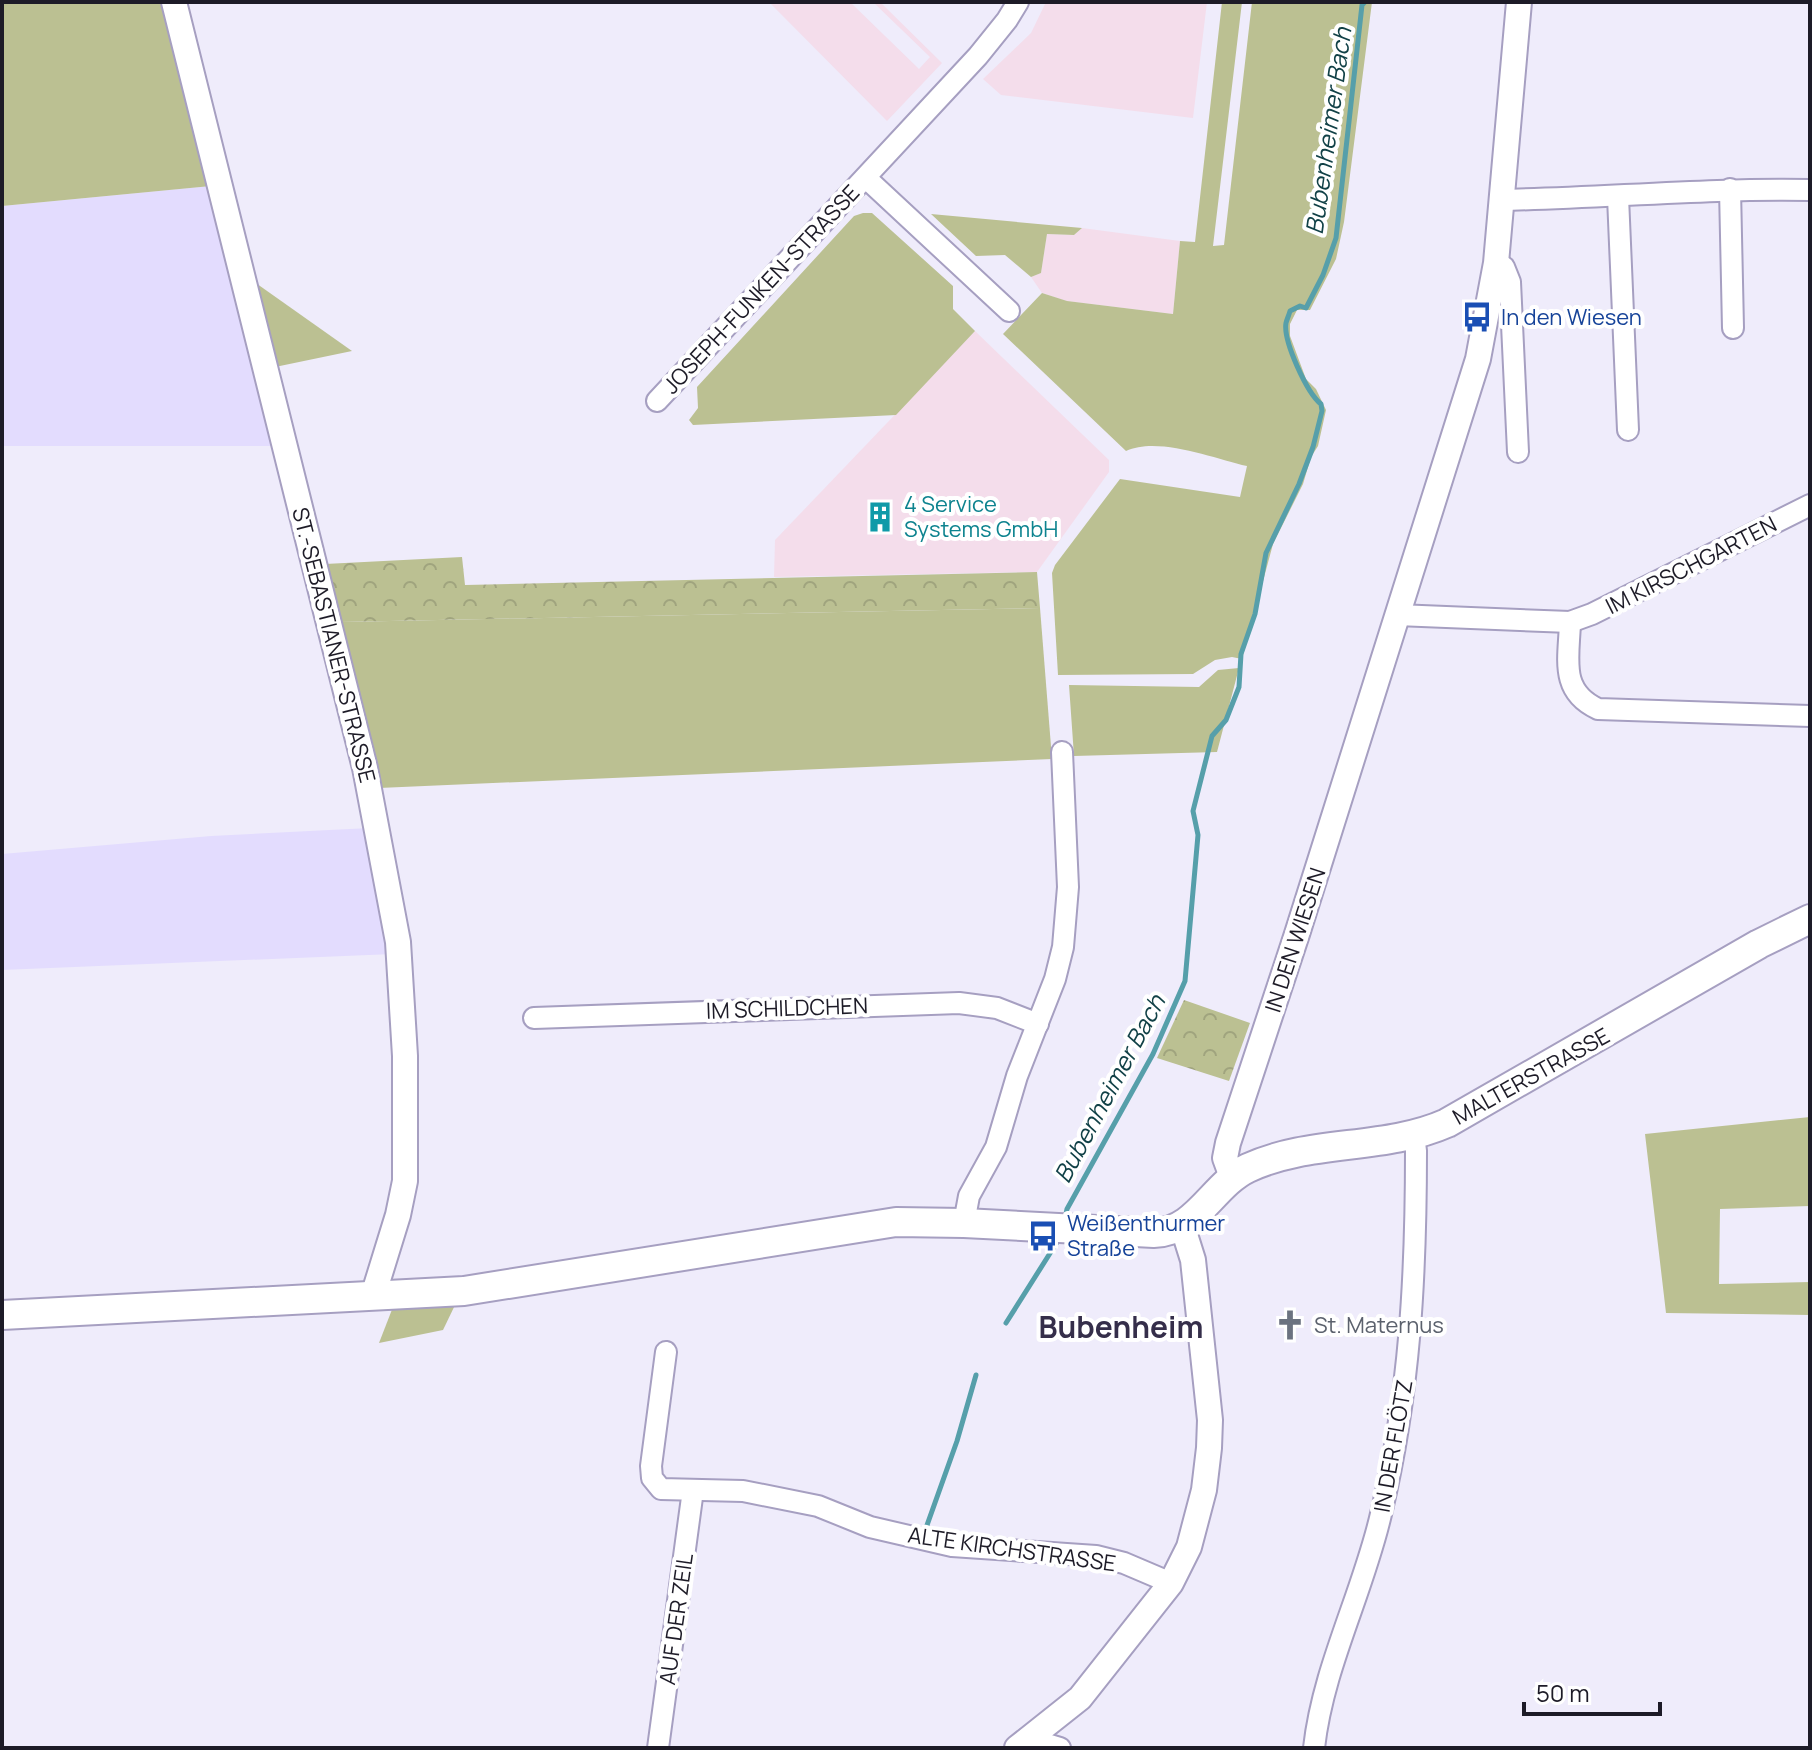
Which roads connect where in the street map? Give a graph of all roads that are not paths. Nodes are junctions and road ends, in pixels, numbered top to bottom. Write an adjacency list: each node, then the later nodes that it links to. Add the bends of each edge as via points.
1 (174, 2): 27 (street, ST.-SEBASTIANER-STRASSE, via 365,768 398,942 405,1181 398,1215)
2 (1018, 2): 4 (street, JOSEPH-FUNKEN-STRASSE, via 985,47)
3 (1519, 2): 8 (street, IN DEN WIESEN)
4 (866, 178): 10 (street, JOSEPH-FUNKEN-STRASSE); 12 (street, JOSEPH-FUNKEN-STRASSE)
5 (1730, 189): 6 (street); 7 (street); 11 (street)
6 (1810, 190)
7 (1618, 197): 8 (street); 13 (street)
8 (1500, 200): 9 (street, IN DEN WIESEN)
9 (1496, 263): 14 (street, via 1504,267 1510,282); 16 (street, IN DEN WIESEN, via 1478,359)
10 (1009, 311)
11 (1733, 328)
12 (657, 401)
13 (1628, 430)
14 (1518, 452)
15 (1810, 505): 17 (street, IM KIRSCHGARTEN)
16 (1397, 615): 17 (street, IM KIRSCHGARTEN); 24 (street, IN DEN WIESEN, via 1228,1143 1225,1158)
17 (1570, 622): 18 (street, via 1572,687 1598,709)
18 (1810, 716)
19 (1062, 752): 22 (street, via 1068,907 1058,970)
20 (1810, 919): 23 (main road, MALTERSTRASSE, via 1458,1118)
21 (534, 1018): 22 (street, IM SCHILDCHEN, via 959,1003 997,1008)
22 (1038, 1024): 25 (street, via 996,1147 969,1196)
23 (1414, 1135): 24 (main road, MALTERSTRASSE, via 1287,1155); 35 (street, IN DER FLÖTZ, via 1416,1262 1399,1428 1381,1518 1328,1683)
24 (1232, 1177): 26 (main road)
25 (964, 1223): 26 (main road, via 1154,1233); 27 (main road, via 868,1225 492,1288)
26 (1182, 1225): 31 (street, via 1193,1260 1210,1420 1198,1517)
27 (363, 1296): 28 (main road)
28 (2, 1315)
29 (666, 1352): 30 (street, ALTE KIRCHSTRASSE, via 652,1478 661,1489)
30 (693, 1490): 31 (street, ALTE KIRCHSTRASSE, via 743,1491 818,1506 870,1527 952,1546 1096,1556); 33 (street, AUF DER ZEIL)
31 (1171, 1583): 32 (street, via 1080,1698)
32 (1022, 1743): 34 (street)
33 (658, 1748)
34 (1060, 1748)
35 (1314, 1748)

